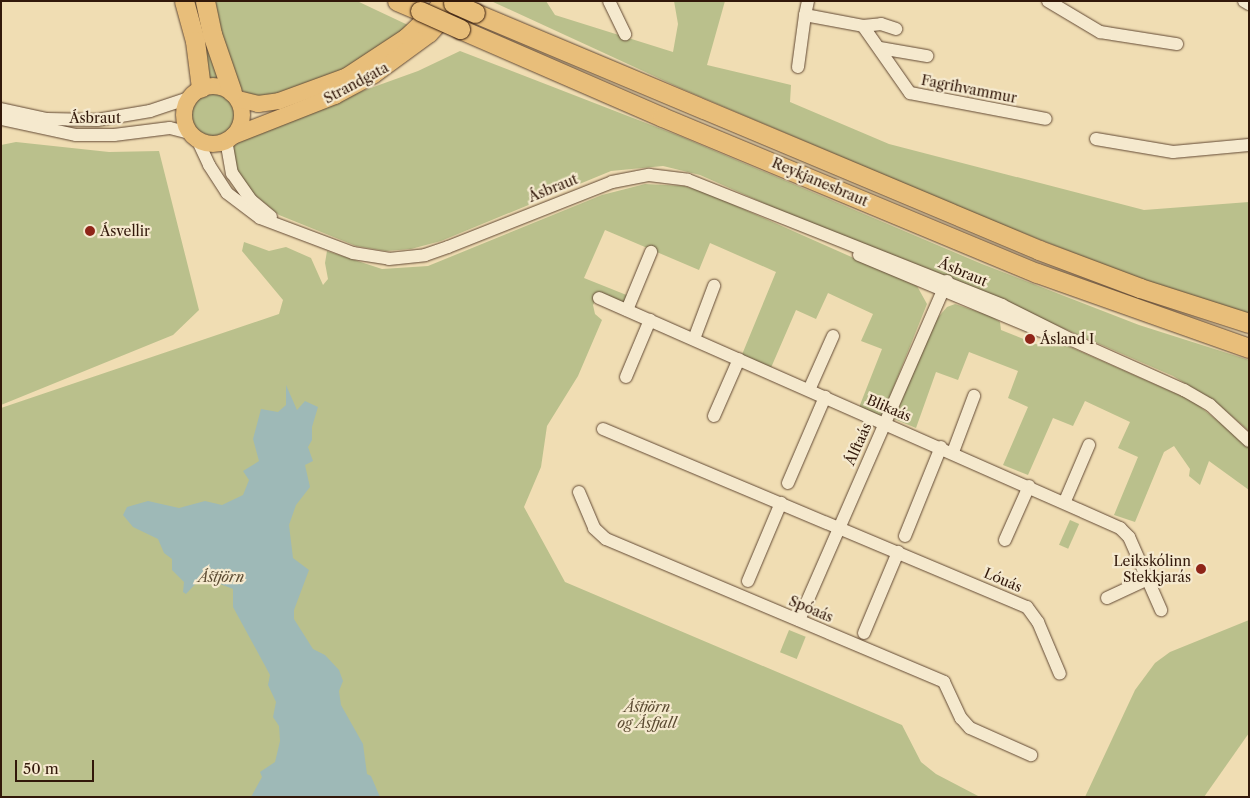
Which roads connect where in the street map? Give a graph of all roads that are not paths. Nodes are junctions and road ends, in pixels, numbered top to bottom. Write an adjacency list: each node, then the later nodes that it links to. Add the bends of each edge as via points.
1 (184, 1): 18 (highway, via 195,41)
2 (205, 1): 19 (highway, via 212,34)
3 (397, 1): 37 (highway, Reykjanesbraut, bridge, via 1037,273)
4 (609, 1): 13 (street)
5 (808, 1): 10 (street)
6 (1048, 1): 14 (street, via 1100,32)
7 (1244, 1): 9 (street)
8 (455, 4): 19 (main road, Strandgata, via 347,76 279,101 258,104); 24 (main road, Strandgata, via 430,34 374,75 335,96); 34 (highway, Reykjanesbraut, via 1039,250 1140,288)
9 (1249, 4)
10 (805, 14): 11 (street); 17 (street)
11 (863, 26): 12 (street, via 882,24); 15 (street, Fagrihvammur)
12 (896, 29)
13 (625, 34)
14 (1177, 44)
15 (880, 48): 16 (street, Fagrihvammur); 22 (street, Fagrihvammur, via 910,94)
16 (927, 56)
17 (798, 67)
18 (195, 93): 19 (main road, via 216,86); 20 (street, Ásbraut, via 131,115 81,121 47,119); 23 (main road, via 184,112)
19 (235, 96): 24 (main road, via 242,114)
20 (1, 109)
21 (1, 118): 23 (street, Ásbraut, via 76,135 114,135 170,128)
22 (1046, 119)
23 (194, 136): 24 (main road, via 212,144); 27 (street, Ásbraut, via 227,193 260,218)
24 (230, 138): 27 (street, Ásbraut, via 232,173 251,200)
25 (1096, 139): 26 (street, via 1173,152)
26 (1249, 145)
27 (281, 225): 30 (street, Ásbraut, via 373,257 426,255 592,188 649,176 676,178 711,188 838,242 856,246)
28 (651, 252): 32 (street)
29 (714, 286): 36 (street)
30 (944, 286): 44 (street, Álftaás); 46 (street, Ásbraut, via 1051,328 1184,390 1210,406)
31 (600, 298): 32 (street, Blikaás)
32 (627, 310): 33 (street, Blikaás)
33 (650, 320): 36 (street, Blikaás); 39 (street)
34 (1249, 323)
35 (833, 336): 40 (street)
36 (694, 339): 38 (street, Blikaás)
37 (1249, 348)
38 (739, 359): 40 (street, Blikaás); 43 (street)
39 (626, 377)
40 (809, 390): 41 (street, Blikaás)
41 (825, 396): 44 (street, Blikaás); 49 (street)
42 (974, 396): 48 (street)
43 (714, 416)
44 (884, 422): 48 (street, Blikaás); 54 (street, Álftaás)
45 (603, 428): 53 (street, Lóuás)
46 (1249, 441)
47 (1089, 445): 52 (street)
48 (947, 450): 50 (street, Blikaás); 55 (street)
49 (788, 483)
50 (1029, 486): 52 (street, Blikaás); 56 (street)
51 (579, 492): 62 (street, Spóaás, via 594,528 606,539)
52 (1064, 501): 58 (street, Blikaás, via 1120,528 1129,537)
53 (781, 503): 54 (street, Lóuás); 59 (street)
54 (838, 528): 57 (street, Lóuás); 62 (street, Álftaás)
55 (905, 536)
56 (1005, 540)
57 (898, 552): 63 (street); 64 (street, Lóuás, via 1027,607 1038,622)
58 (1148, 579): 60 (street); 61 (street, Blikaás)
59 (748, 581)
60 (1107, 598)
61 (1160, 610)
62 (799, 620): 65 (street, Spóaás, via 944,682 961,718 970,728)
63 (864, 633)
64 (1060, 674)
65 (1031, 755)

